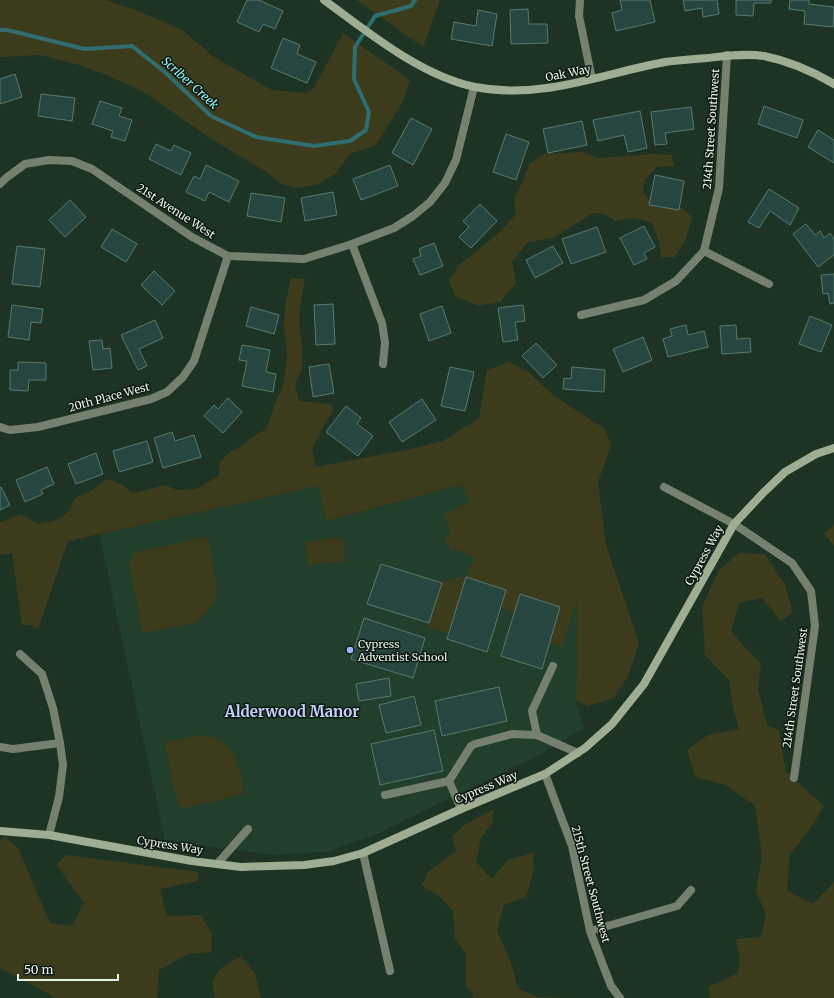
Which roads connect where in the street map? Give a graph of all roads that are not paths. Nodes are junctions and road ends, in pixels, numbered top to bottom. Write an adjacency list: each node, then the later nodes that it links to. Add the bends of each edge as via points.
1 (324, 0): 6 (street, Oak Way, via 423,68)
2 (580, 0): 4 (street, via 579,16)
3 (727, 56): 4 (street, Oak Way, via 665,62); 5 (street, Oak Way, via 763,56 787,62 812,71); 9 (street, 214th Street Southwest, via 719,188)
4 (592, 79): 6 (street, Oak Way, via 552,88 523,91)
5 (834, 84)
6 (474, 87): 8 (street, 21st Avenue West, via 456,160 445,183 430,202 413,216 394,228)
7 (0, 184): 10 (street, 21st Avenue West, via 25,164 49,160 72,161 92,169 192,236)
8 (352, 244): 10 (street, 21st Avenue West, via 304,259); 13 (street, via 382,323 385,343)
9 (704, 251): 11 (street); 12 (street, 214th Street Southwest, via 676,281 644,300)
10 (228, 256): 14 (street, 20th Place West, via 194,360 183,377 167,392 151,399 38,427 10,430)
11 (769, 284)
12 (581, 316)
13 (384, 364)
14 (0, 427)
15 (834, 448): 17 (street, Cypress Way, via 816,454 786,472)
16 (664, 487): 17 (street, 214th Street Southwest)
17 (734, 524): 23 (street, Cypress Way, via 644,684 612,724); 25 (street, 214th Street Southwest, via 792,563 811,591 815,626)
18 (20, 654): 21 (street, via 42,674 53,708)
19 (552, 666): 20 (street, via 532,711)
20 (537, 735): 23 (street); 26 (street, via 512,734 475,744 467,750)
21 (60, 743): 22 (street, via 13,749); 31 (street, via 63,765)
22 (0, 747)
23 (578, 753): 24 (street, Cypress Way)
24 (545, 774): 28 (street, Cypress Way); 35 (street, 215th Street Southwest, via 572,846)
25 (794, 778)
26 (449, 781): 27 (street); 28 (street)
27 (385, 795)
28 (461, 809): 32 (street, Cypress Way)
29 (248, 829): 33 (street)
30 (0, 830): 31 (street, Cypress Way)
31 (50, 835): 33 (street, Cypress Way, via 192,861)
32 (363, 853): 33 (street, Cypress Way, via 334,861 304,865 241,867); 36 (street)
33 (218, 863)
34 (691, 890): 35 (street, via 677,906)
35 (590, 931): 37 (street, 215th Street Southwest, via 611,986)
36 (390, 971)
37 (620, 998)

